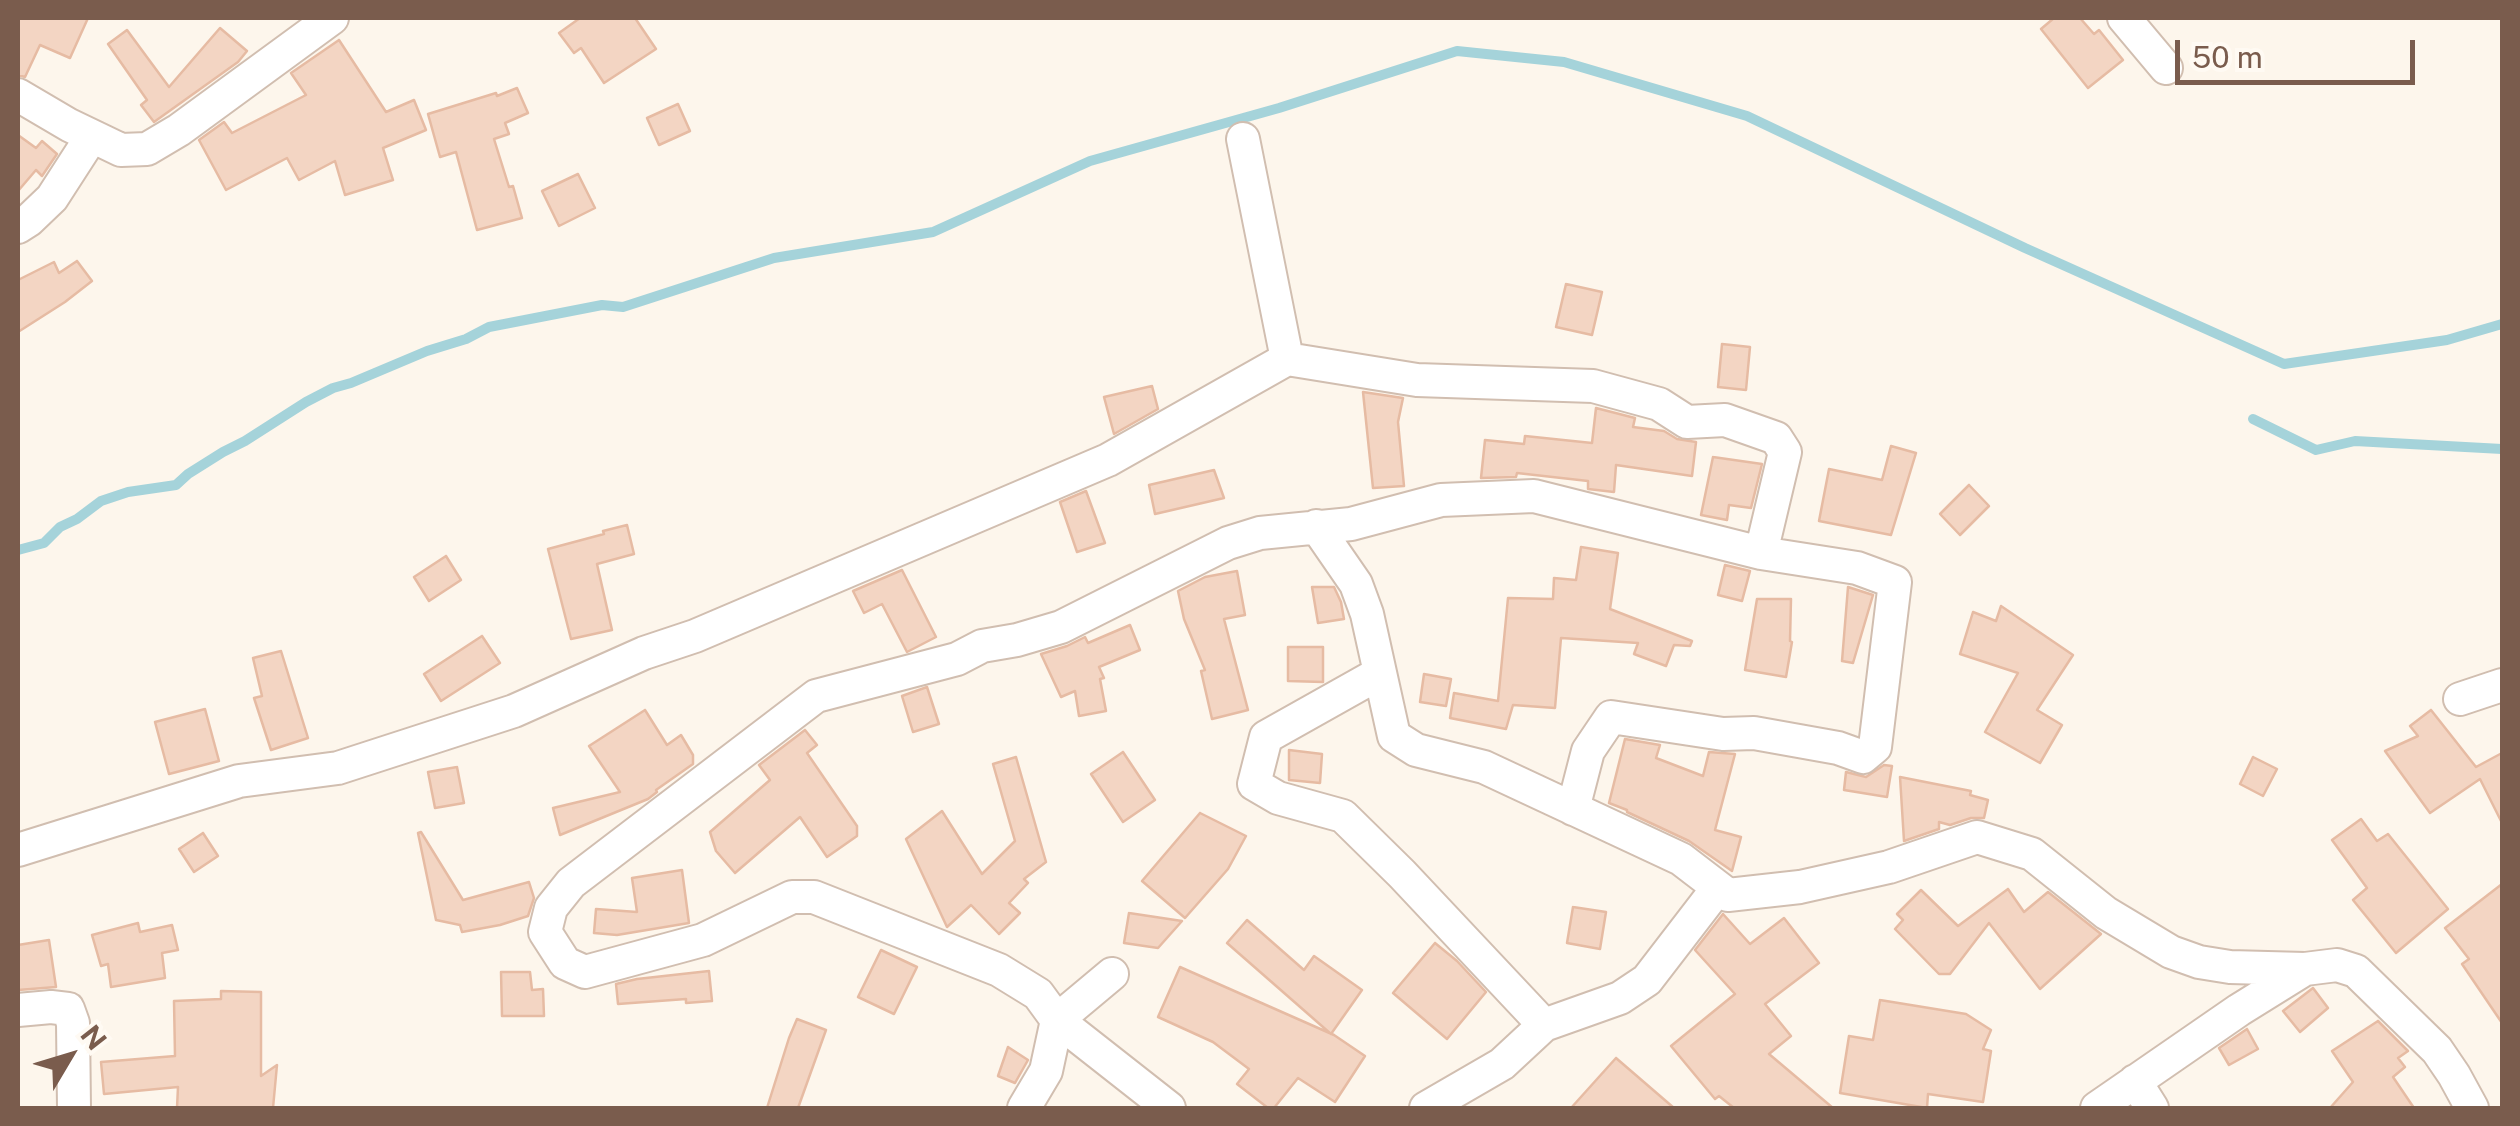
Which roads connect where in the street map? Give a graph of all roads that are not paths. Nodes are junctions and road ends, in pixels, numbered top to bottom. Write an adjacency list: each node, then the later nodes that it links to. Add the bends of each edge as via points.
1 (332, 18): 5 (street, via 146,148 121,150)
2 (2124, 18): 3 (street)
3 (2166, 68)
4 (18, 96): 5 (street)
5 (92, 136): 7 (street, via 52,198)
6 (1243, 138): 8 (street)
7 (18, 228)
8 (1287, 359): 10 (street, via 1417,380 1593,386 1659,404 1687,422 1725,420 1776,438 1785,452); 15 (street, via 1108,460 514,711 338,768 239,781)
9 (1316, 526): 10 (street, via 1352,524 1441,500 1534,496); 11 (street, via 1356,584); 20 (street, via 1228,543 1061,627 816,696 571,883 551,908 546,932 564,963 585,972 703,940 792,897 814,897 998,970 1038,994)
10 (1761, 553): 14 (street, via 1857,568 1895,582 1875,747 1863,757 1754,733 1611,717 1584,759)
11 (1380, 673): 14 (street, via 1394,736 1416,750 1484,767); 21 (street, via 1266,737 1254,784 1278,798 1343,816)
12 (2502, 685): 13 (street)
13 (2460, 699)
14 (1573, 809): 16 (street, via 1681,859)
15 (18, 850)
16 (1717, 889): 17 (street, via 1728,895 1800,887 1977,837 2032,854 2106,913 2172,952 2230,967); 21 (street, via 1647,980 1620,998)
17 (2305, 969): 22 (street, via 2239,1010); 28 (street, via 2356,970 2437,1050)
18 (1112, 974): 20 (street)
19 (18, 1010): 23 (street, via 68,1009)
20 (1056, 1020): 24 (street, via 1046,1071); 25 (street)
21 (1544, 1025): 26 (street, via 1502,1064)
22 (2144, 1095): 27 (street)
23 (74, 1108)
24 (1024, 1108)
25 (1168, 1108)
26 (1426, 1108)
27 (2097, 1108)
28 (2472, 1108)

